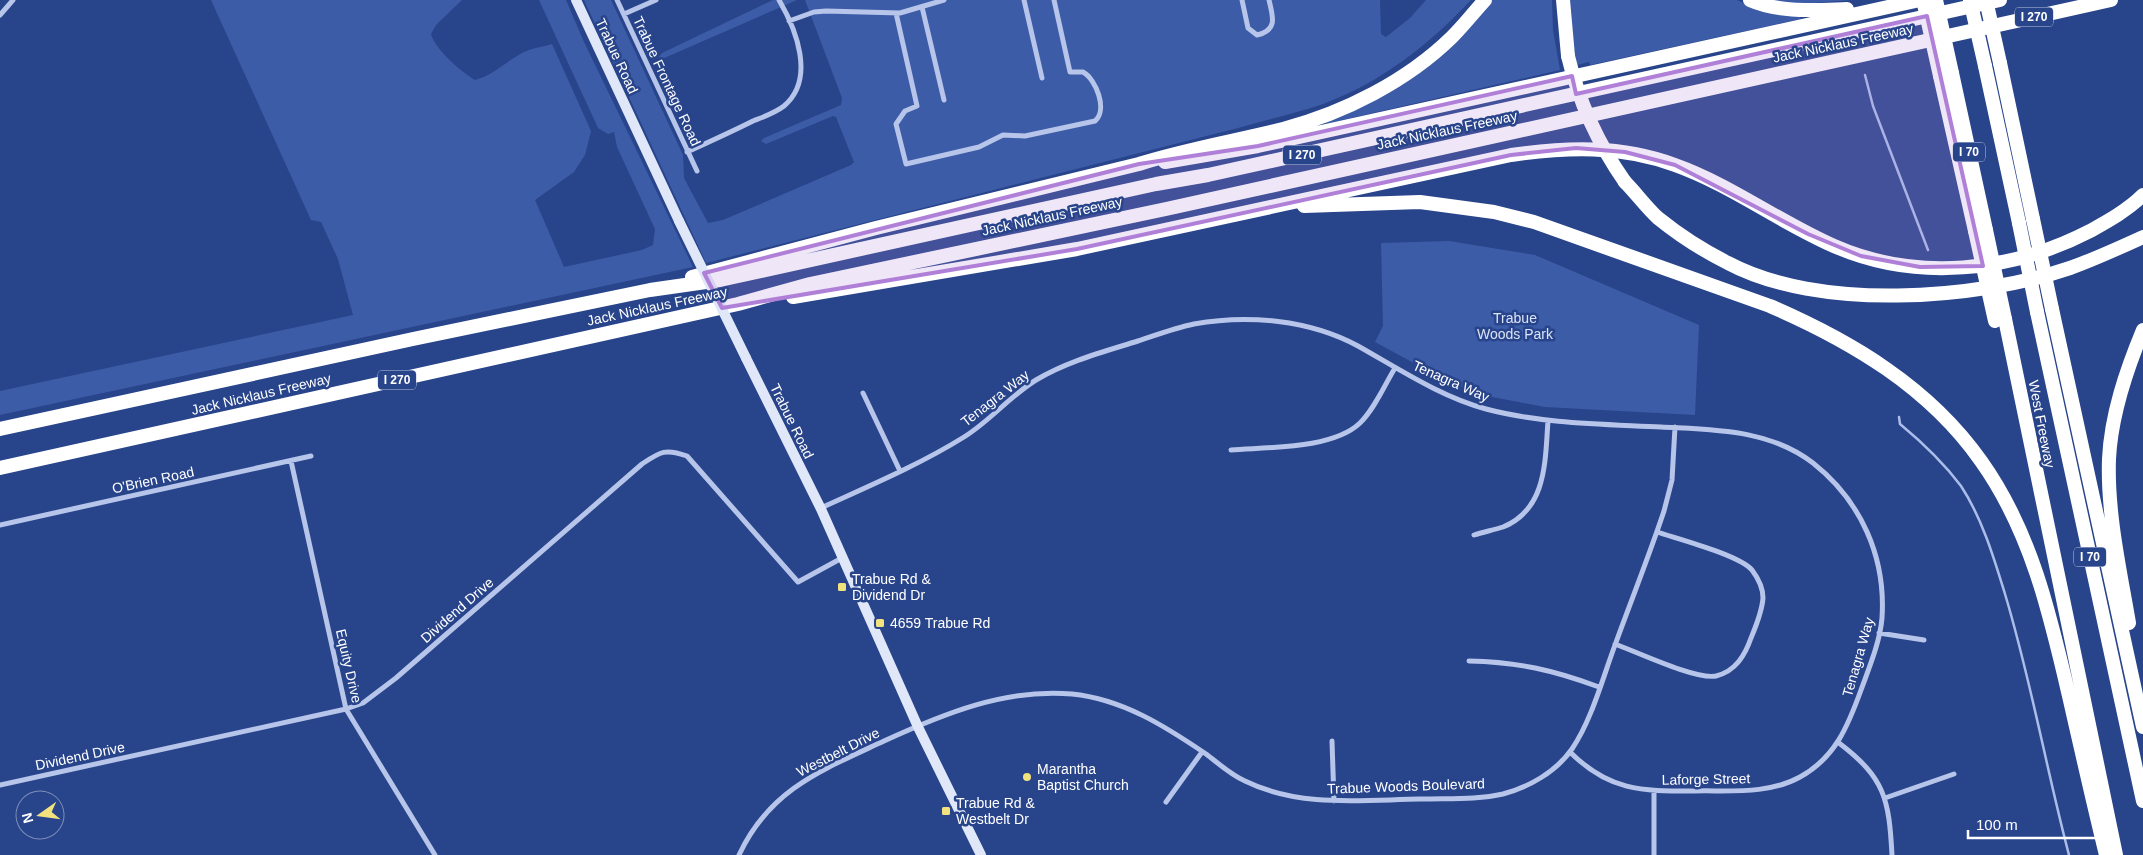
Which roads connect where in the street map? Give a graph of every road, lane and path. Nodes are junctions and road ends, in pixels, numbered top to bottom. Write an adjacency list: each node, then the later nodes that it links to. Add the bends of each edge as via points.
1 (13, 0): 24 (street)
2 (576, 0): 48 (main road, Trabue Road, bridge, via 679,221)
3 (617, 0): 22 (street, Trabue Frontage Road)
4 (656, 0): 22 (street)
5 (779, 0): 25 (street)
6 (944, 0): 20 (street)
7 (1024, 0): 27 (street)
8 (1054, 0): 23 (street, via 1070,72 1083,72 1093,81 1101,111 1099,117 1094,121 1025,136 1003,135 979,147 906,164 896,124 905,111 917,106)
9 (1242, 0): 10 (street, via 1248,28 1257,35 1271,27 1273,18)
10 (1269, 0)
11 (1485, 0): 30 (highway, via 1435,52 1394,81 1354,103 1283,129)
12 (1562, 0): 34 (highway, bridge, via 1574,85 1607,157 1625,182 1658,217 1697,246 1764,278 1841,293 1935,293 2014,283 2069,268)
13 (1750, 0): 21 (highway, via 1787,10)
14 (1921, 0): 21 (highway); 26 (highway, bridge)
15 (1936, 0): 26 (highway, West Freeway / I 70, bridge)
16 (1970, 0): 71 (highway, West Freeway / I 70, bridge)
17 (1986, 0): 61 (highway, bridge)
18 (2000, 0): 35 (highway, Jack Nicklaus Freeway / I 270, via 1208,176 1147,186 720,280)
19 (2111, 0): 36 (highway, Jack Nicklaus Freeway / I 270, via 1166,209 810,284)
20 (922, 7): 23 (street); 28 (street)
21 (1882, 8): 30 (highway, via 1258,146 1184,160)
22 (624, 14): 29 (street, Trabue Frontage Road)
23 (896, 14): 25 (street, via 826,11)
24 (0, 15)
25 (789, 21): 29 (street, via 801,64 798,83 788,102 780,109)
26 (1946, 75): 79 (highway, West Freeway / I 70, bridge, via 2024,418)
27 (1042, 78)
28 (944, 100)
29 (687, 152): 31 (street, Trabue Frontage Road)
30 (1139, 164): 35 (highway, via 718,268)
31 (697, 171)
32 (2143, 195): 33 (highway, via 2122,213 2096,228 2045,251 1973,268 1889,263 1861,256 1808,234 1704,177 1650,158 1598,148 1511,155)
33 (1266, 208): 36 (highway, via 1077,249); 78 (highway, via 1420,202 1494,212 1534,222 1788,314 1835,336 1893,373 1921,395 1980,460 2020,530 2042,585)
34 (2143, 237)
35 (650, 290): 42 (highway, Jack Nicklaus Freeway / I 270)
36 (738, 304): 46 (highway, Jack Nicklaus Freeway / I 270)
37 (2143, 330): 58 (highway, via 2122,388 2109,459 2116,539)
38 (1395, 368): 40 (street, Tenagra Way, via 1483,409); 43 (street, via 1369,413 1341,435 1307,444); 47 (street, Tenagra Way, via 1353,344 1305,327 1276,321 1195,324 1074,361 1035,380 969,434)
39 (864, 393): 47 (street)
40 (1548, 421): 41 (street, Tenagra Way); 51 (street, via 1543,481 1529,510 1503,527)
41 (1675, 427): 50 (street, Trabue Woods Boulevard, via 1672,480); 53 (street, Tenagra Way, via 1719,429 1767,438 1804,456 1830,477 1847,496 1870,537 1878,562 1882,616)
42 (0, 429)
43 (1231, 450)
44 (311, 456): 45 (street, O'Brien Road)
45 (291, 461): 49 (street, O'Brien Road); 59 (street, Equity Drive)
46 (0, 468)
47 (900, 471): 48 (street, Tenagra Way)
48 (821, 509): 52 (main road, Trabue Road)
49 (0, 525)
50 (1657, 532): 55 (street, Trabue Woods Boulevard); 55 (street, via 1737,560 1751,569 1760,583 1763,596 1756,628 1745,654 1733,669 1716,676 1697,675)
51 (1474, 535)
52 (842, 558): 59 (street, Dividend Drive, via 798,582 687,456 671,450 658,453 620,482 396,678 364,703); 60 (main road, Trabue Road)
53 (1879, 633): 54 (street); 63 (street, Tenagra Way, via 1854,711)
54 (1924, 640)
55 (1615, 644): 57 (street, Trabue Woods Boulevard)
56 (1469, 661): 57 (street, via 1502,662 1556,671)
57 (1599, 687): 65 (street, Trabue Woods Boulevard)
58 (2143, 697)
59 (346, 709): 67 (street, Dividend Drive); 73 (street, Equity Drive)
60 (918, 727): 64 (street, Trabue Woods Boulevard, via 1008,696 1074,694 1103,700 1144,715); 74 (street, Westbelt Drive, via 802,782 772,805 754,827); 75 (main road, Trabue Road)
61 (2143, 728)
62 (1332, 741): 70 (street)
63 (1839, 743): 68 (street, Laforge Street, via 1812,770 1784,785 1746,790); 69 (street, via 1869,769)
64 (1202, 752): 70 (street, Trabue Woods Boulevard, via 1242,781 1294,798); 72 (street)
65 (1570, 752): 68 (street, Laforge Street, via 1607,780 1634,790); 70 (street, Trabue Woods Boulevard, via 1529,785 1502,794)
66 (1954, 774): 69 (street)
67 (0, 785)
68 (1654, 791): 76 (street)
69 (1885, 798): 77 (street)
70 (1334, 801)
71 (2143, 801)
72 (1166, 802)
73 (435, 855)
74 (738, 855)
75 (981, 855)
76 (1654, 855)
77 (1892, 855)
78 (2106, 855)
79 (2116, 855)

